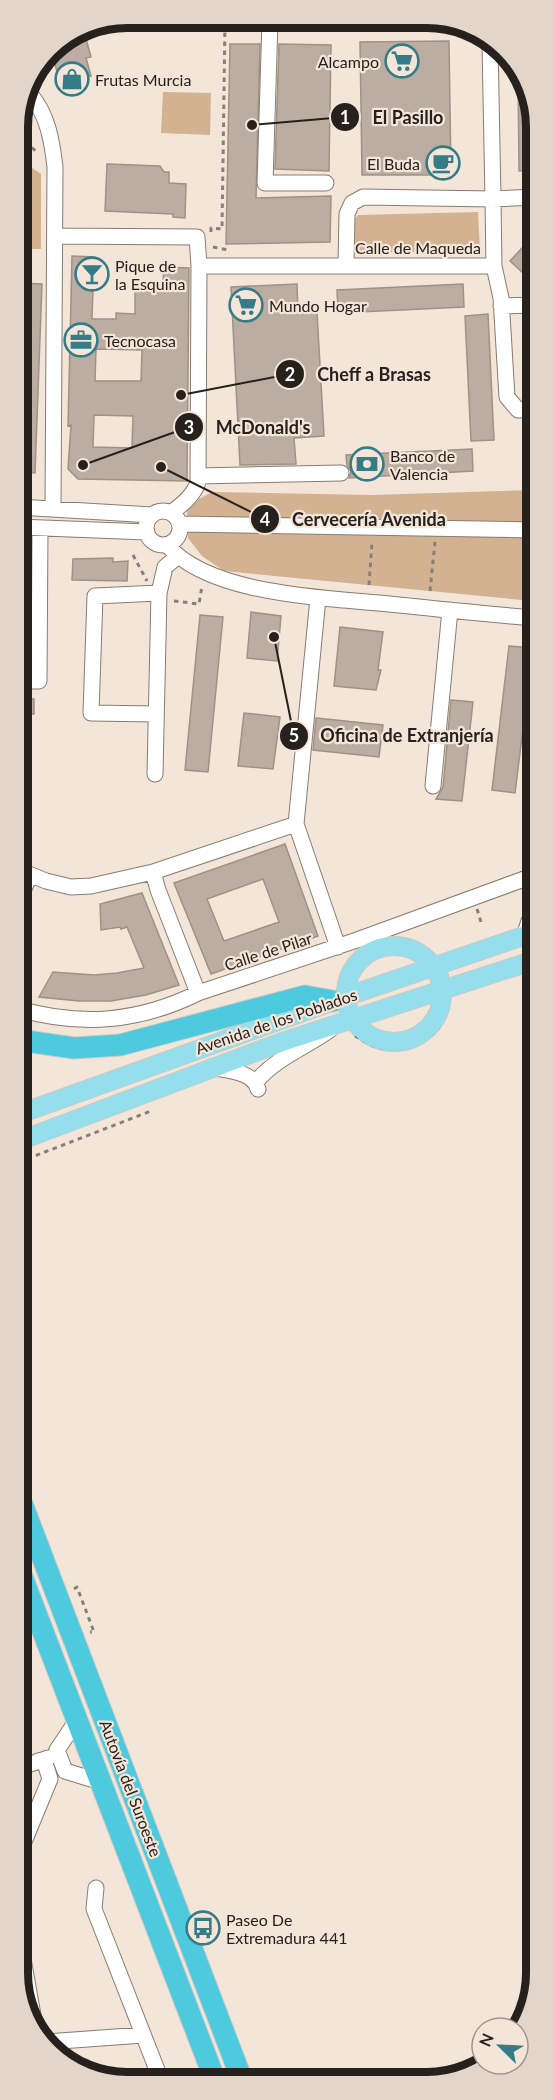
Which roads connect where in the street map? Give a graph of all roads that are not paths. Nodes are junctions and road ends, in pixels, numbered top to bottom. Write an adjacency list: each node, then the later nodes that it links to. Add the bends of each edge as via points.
1 (270, 28): 4 (street, via 265,183)
2 (490, 52): 6 (street, Calle de Maqueda)
3 (33, 98): 7 (street, via 43,111 52,140)
4 (326, 183)
5 (526, 197): 6 (street, Calle de Maqueda)
6 (492, 199): 8 (street, Calle de Maqueda, via 363,197 352,203 347,214); 10 (street, Calle de Maqueda)
7 (55, 236): 9 (street, via 197,237); 17 (street)
8 (346, 265): 9 (street, Calle de Maqueda); 10 (street, Calle de Maqueda)
9 (199, 266): 15 (street)
10 (494, 266): 12 (street)
11 (526, 305): 12 (street)
12 (501, 306): 13 (street, via 507,397 518,410)
13 (526, 410)
14 (341, 473): 15 (street)
15 (198, 476): 19 (street, via 196,490)
16 (29, 508): 17 (street)
17 (53, 509): 18 (street)
18 (152, 514): 19 (street, via 162,510); 23 (street)
19 (176, 518): 22 (street); 24 (street, via 181,530)
20 (29, 527): 21 (street)
21 (40, 528): 23 (street); 29 (street, via 39,681)
22 (526, 530)
23 (147, 532): 24 (street, via 151,540)
24 (172, 551): 25 (street); 26 (street, via 226,580)
25 (159, 595): 30 (street); 30 (street, via 95,596 91,713)
26 (318, 598): 27 (street); 33 (street)
27 (450, 610): 28 (street); 32 (street)
28 (526, 617)
29 (29, 681)
30 (156, 714): 31 (street)
31 (155, 774)
32 (433, 786)
33 (296, 824): 34 (street); 38 (street)
34 (153, 872): 35 (street, via 101,885 71,887); 43 (street)
35 (29, 873)
36 (526, 881): 38 (street, Calle de Pilar)
37 (526, 936): 41 (main road, Avenida de los Poblados)
38 (338, 947): 43 (street, Calle de Pilar)
39 (526, 954): 42 (street, Avenida de los Poblados, via 501,963)
40 (526, 963): 42 (main road, Avenida de los Poblados)
41 (434, 967): 44 (main road); 45 (main road, Avenida de los Poblados); 45 (main road, via 423,954 408,948 392,945 377,949 352,969)
42 (469, 982): 44 (main road, Avenida de los Poblados)
43 (198, 993): 46 (street, Calle de Pilar, via 147,1014 116,1019 77,1020)
44 (446, 994): 47 (main road, Avenida de los Poblados); 47 (main road, via 432,1025 405,1042 388,1043 373,1038)
45 (339, 999): 47 (main road); 48 (highway, via 305,996 120,1045 74,1048); 50 (main road, Avenida de los Poblados)
46 (29, 1011)
47 (346, 1020): 49 (main road, Avenida de los Poblados); 49 (street, via 266,1069 257,1085 246,1075)
48 (29, 1041)
49 (211, 1067): 51 (main road, Avenida de los Poblados)
50 (28, 1111)
51 (28, 1137)
52 (28, 1520): 67 (highway, Autovía del Suroeste)
53 (28, 1593): 54 (highway, Autovía del Suroeste)
54 (77, 1720): 55 (street); 60 (highway, Autovía del Suroeste)
55 (57, 1750): 56 (street, via 50,1758); 58 (street)
56 (38, 1761): 57 (street); 59 (street, via 45,1763)
57 (28, 1765)
58 (65, 1771): 59 (street); 60 (street)
59 (50, 1779): 61 (street)
60 (101, 1782): 66 (highway, Autovía del Suroeste)
61 (28, 1832)
62 (96, 1888): 63 (street, via 94,1909)
63 (143, 2035): 64 (street); 65 (street)
64 (57, 2041)
65 (157, 2072)
66 (212, 2072)
67 (239, 2072)

